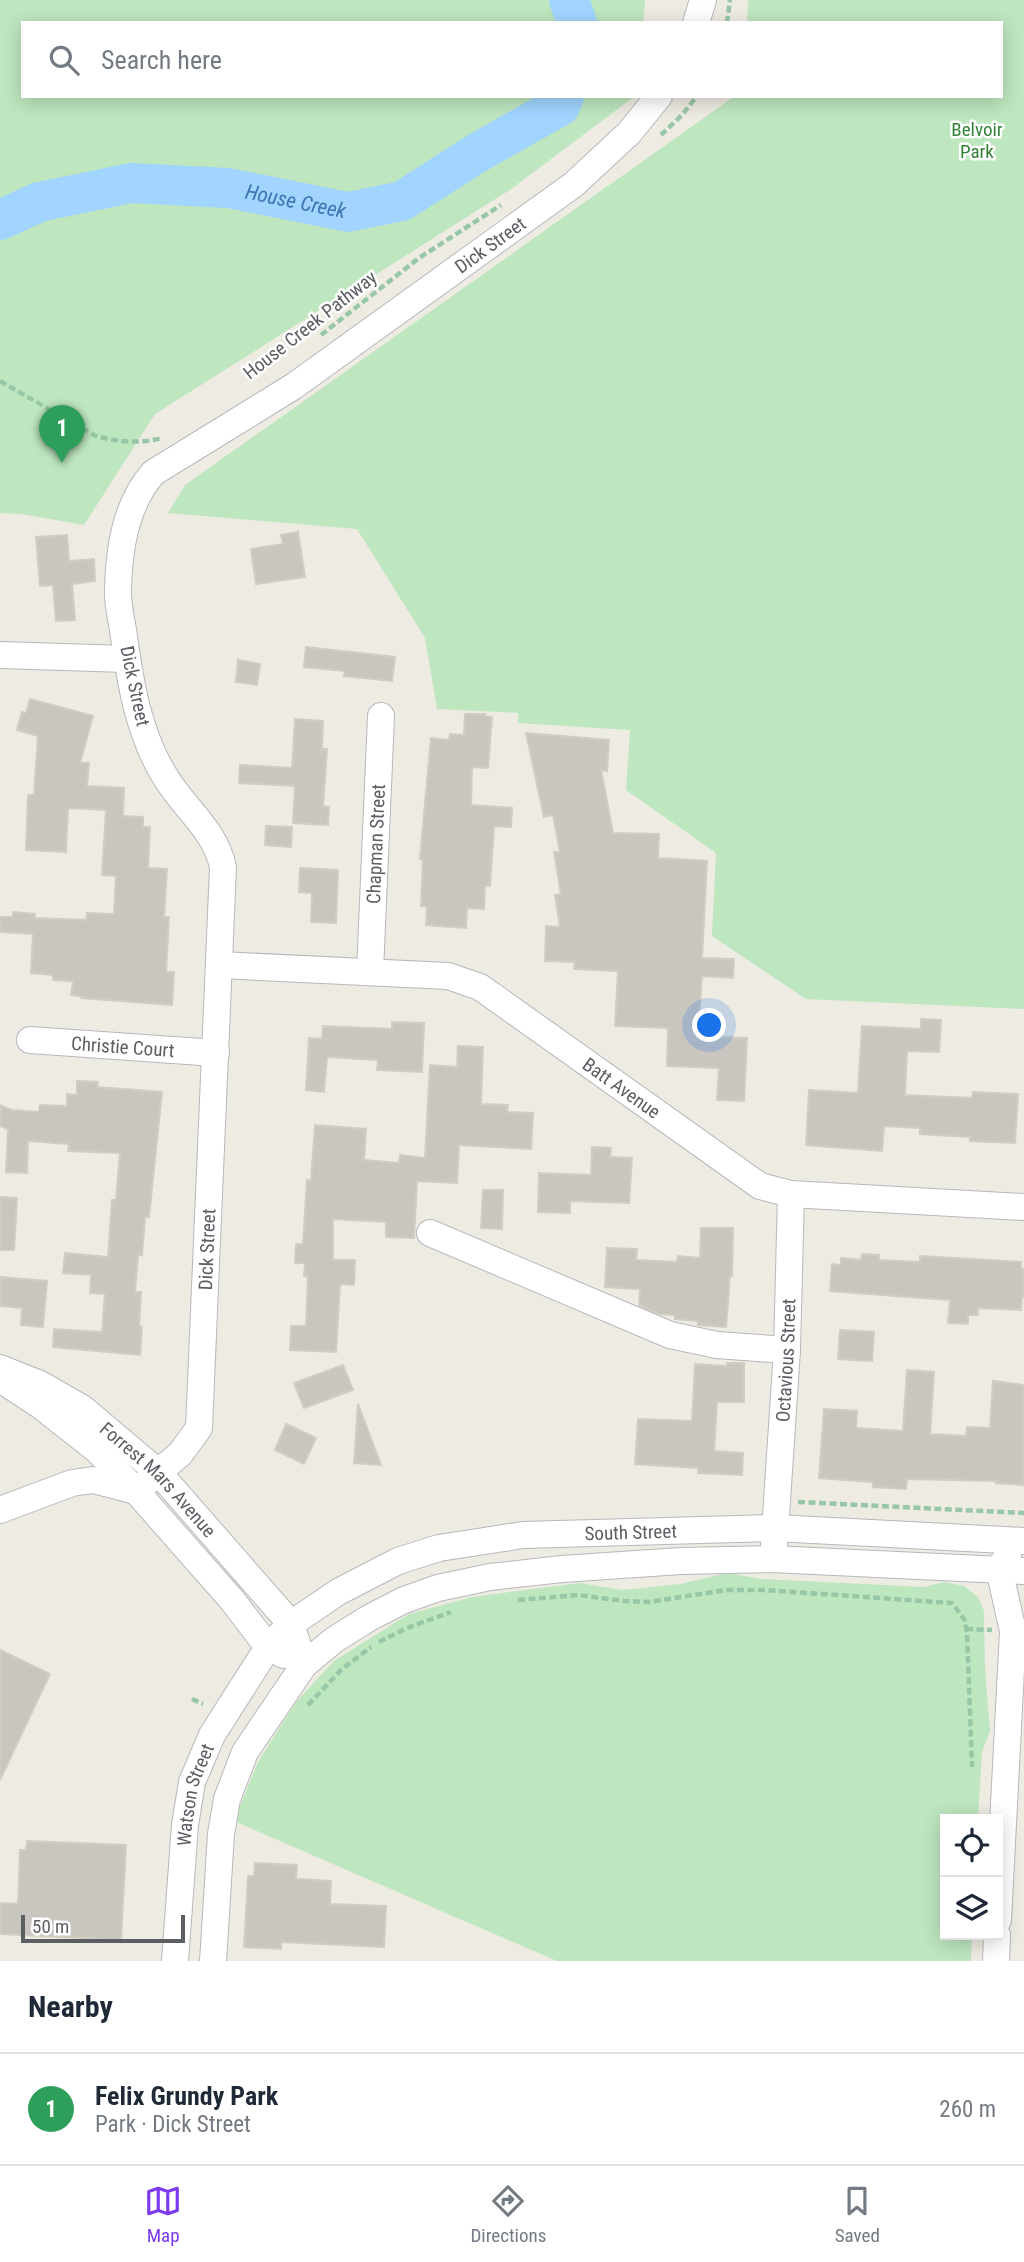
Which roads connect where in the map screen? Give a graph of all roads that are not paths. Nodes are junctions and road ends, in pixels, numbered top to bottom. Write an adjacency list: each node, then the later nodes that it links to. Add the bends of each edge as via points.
1 (703, 0): 2 (street)
2 (697, 21)
3 (657, 98): 5 (street, Dick Street, via 629,134 573,186 294,386 153,472 124,532 117,590)
4 (0, 655): 5 (street)
5 (127, 659): 7 (street, Dick Street, via 147,743 166,779 212,835 220,852)
6 (381, 716): 8 (street, Chapman Street)
7 (220, 965): 8 (street, Batt Avenue); 10 (street, Dick Street)
8 (370, 972): 11 (street, Batt Avenue, via 448,976 480,987 760,1186)
9 (30, 1040): 10 (street, Christie Court)
10 (216, 1053): 17 (street, Dick Street, via 199,1428 187,1447)
11 (791, 1194): 12 (street, Batt Avenue); 14 (street, Octavious Street)
12 (1024, 1207)
13 (430, 1233): 14 (street, via 670,1335 717,1345)
14 (787, 1350): 20 (street, Octavious Street)
15 (0, 1368): 17 (street, Forrest Mars Avenue, via 82,1408)
16 (0, 1380): 18 (street, Forrest Mars Avenue, via 79,1435)
17 (159, 1473): 18 (street, Dick Street); 25 (street, Forrest Mars Avenue)
18 (136, 1491): 19 (street, via 83,1481); 27 (street, Forrest Mars Avenue)
19 (0, 1510)
20 (775, 1528): 21 (street, South Street); 22 (street, Octavious Street); 25 (street, South Street, via 523,1535 439,1548 398,1561)
21 (1021, 1545): 23 (street)
22 (772, 1559): 23 (street, South Street); 28 (street, South Street, via 562,1569 438,1588 369,1618)
23 (1011, 1570): 26 (street)
24 (1024, 1599): 26 (street)
25 (291, 1624): 27 (street, South Street); 28 (street)
26 (1013, 1631): 29 (street)
27 (268, 1647): 28 (street); 30 (street, Watson Street, via 206,1747 192,1782)
28 (304, 1665): 31 (street, Watson Street, via 245,1752 227,1799)
29 (1017, 1678): 32 (street)
30 (185, 1825): 31 (street); 35 (street, Watson Street)
31 (221, 1834): 36 (street, Watson Street)
32 (1012, 1879): 33 (street)
33 (1003, 1905)
34 (997, 1940): 37 (street)
35 (175, 1961)
36 (212, 1961)
37 (996, 1961)

